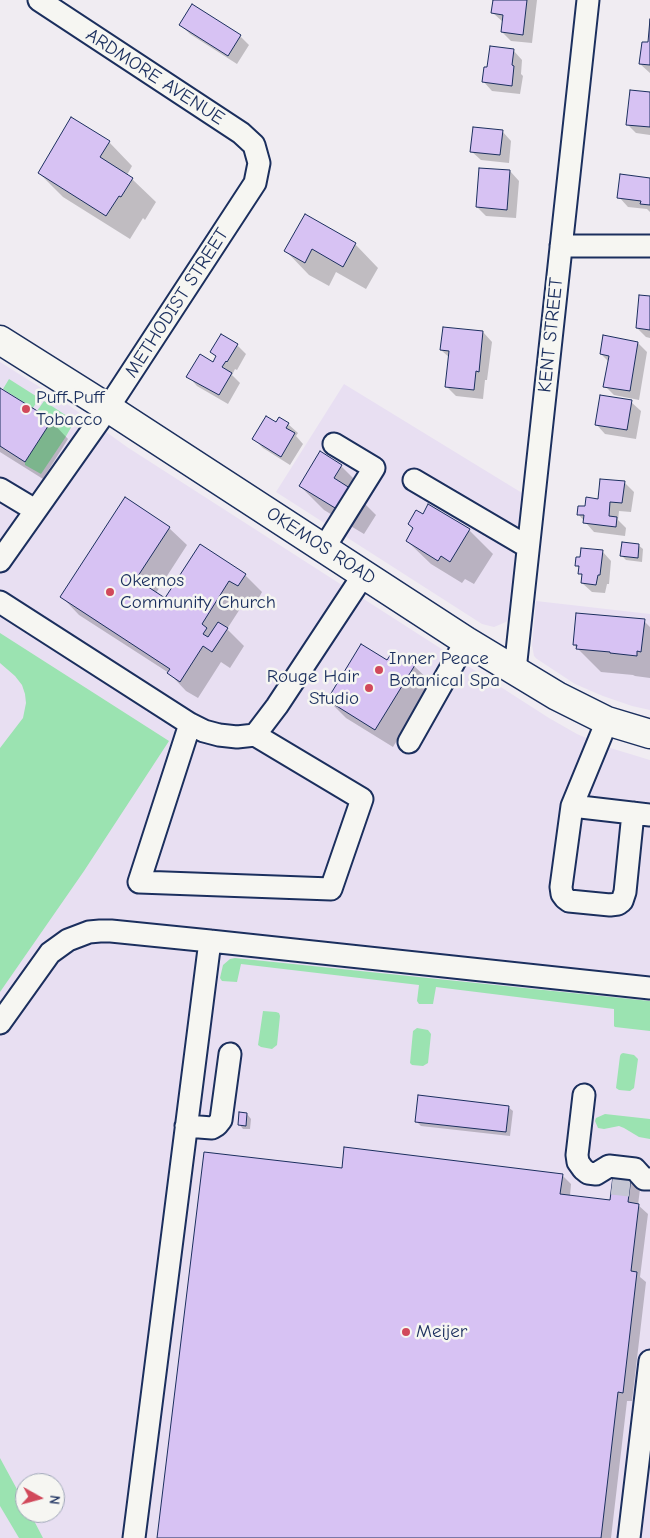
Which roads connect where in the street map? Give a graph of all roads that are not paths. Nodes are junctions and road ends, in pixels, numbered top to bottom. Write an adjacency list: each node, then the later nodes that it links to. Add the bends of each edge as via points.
1 (39, 0): 3 (street, ARDMORE AVENUE, via 241,133 254,145)
2 (588, 0): 4 (street, KENT STREET)
3 (258, 163): 7 (street, METHODIST STREET, via 255,183)
4 (561, 246): 5 (street); 12 (street, KENT STREET)
5 (650, 246)
6 (0, 340): 7 (main road, OKEMOS ROAD)
7 (108, 408): 11 (street, METHODIST STREET); 13 (main road, OKEMOS ROAD)
8 (334, 444): 13 (street, via 374,468)
9 (414, 480): 12 (street)
10 (0, 489): 11 (street)
11 (35, 510): 14 (street, METHODIST STREET)
12 (528, 547): 18 (street, KENT STREET)
13 (324, 548): 15 (main road, OKEMOS ROAD)
14 (0, 562)
15 (364, 574): 17 (main road, OKEMOS ROAD); 22 (street, via 278,706)
16 (0, 602): 20 (street)
17 (466, 641): 18 (main road, OKEMOS ROAD); 23 (street)
18 (515, 670): 19 (main road, OKEMOS ROAD)
19 (607, 721): 21 (main road, OKEMOS ROAD); 24 (street)
20 (190, 724): 22 (street, via 219,735); 22 (street, via 139,882 331,889 362,799)
21 (650, 734)
22 (255, 735)
23 (409, 742)
24 (572, 806): 25 (street); 25 (street, via 562,887 562,894 570,901 610,905 618,904 624,897)
25 (642, 814)
26 (210, 941): 27 (street); 28 (street, via 111,930 79,935 50,953); 31 (street)
27 (650, 988)
28 (0, 1023)
29 (230, 1054): 31 (street, via 221,1120 212,1128)
30 (584, 1095): 32 (street, via 578,1162 588,1173)
31 (186, 1126): 35 (street)
32 (626, 1180)
33 (650, 1361): 34 (street)
34 (643, 1486): 36 (street)
35 (134, 1538)
36 (629, 1538)

